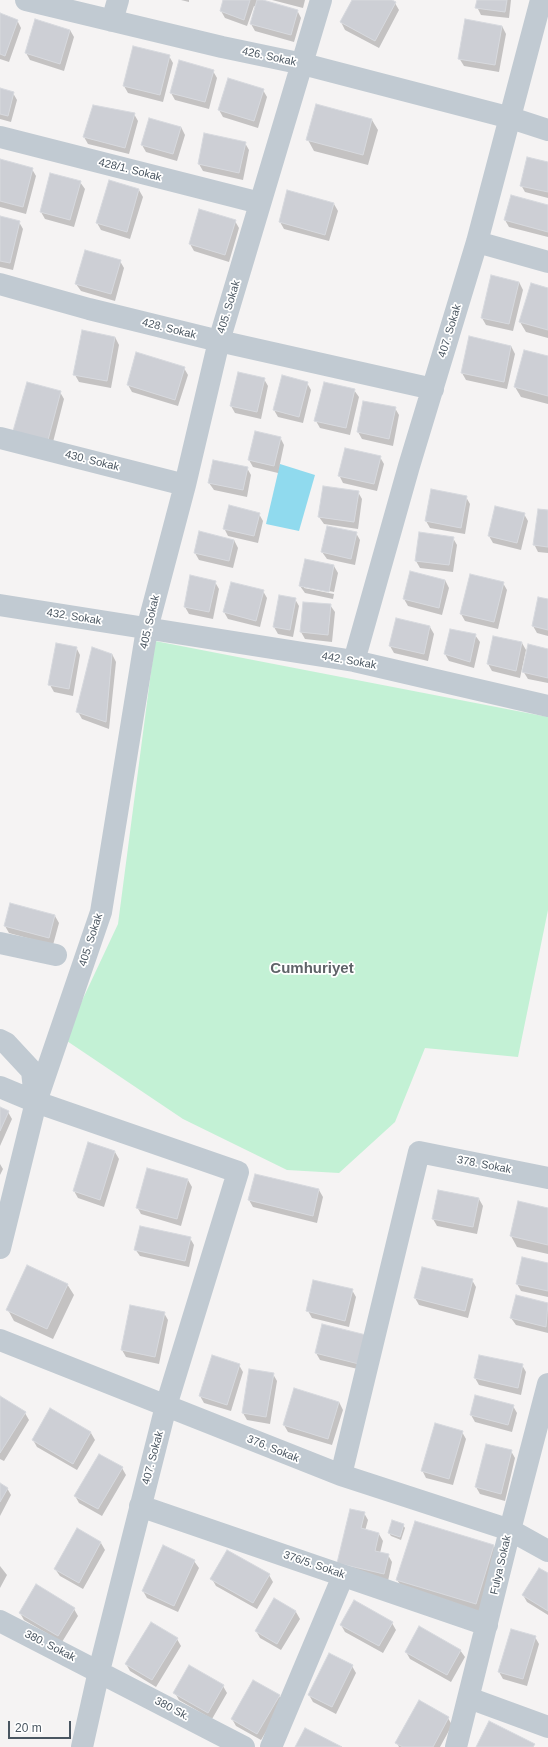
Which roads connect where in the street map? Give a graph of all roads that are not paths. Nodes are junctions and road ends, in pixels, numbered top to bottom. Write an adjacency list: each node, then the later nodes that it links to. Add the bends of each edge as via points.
1 (26, 0): 5 (street, 426. Sokak)
2 (118, 0): 5 (street)
3 (321, 0): 6 (street, 405. Sokak)
4 (541, 0): 7 (street, 407. Sokak)
5 (112, 21): 6 (street, 426. Sokak, via 222,48)
6 (303, 64): 7 (street, 426. Sokak); 10 (street, 405. Sokak)
7 (511, 118): 8 (street, 426. Sokak); 11 (street, 407. Sokak)
8 (548, 130)
9 (0, 137): 10 (street, 428/1. Sokak)
10 (260, 203): 14 (street, 405. Sokak)
11 (477, 242): 12 (street); 15 (street, 407. Sokak)
12 (548, 262)
13 (0, 284): 14 (street, 428. Sokak)
14 (219, 341): 15 (street, 428. Sokak); 17 (street, 405. Sokak)
15 (433, 389): 20 (street, 407. Sokak)
16 (0, 438): 17 (street, 430. Sokak)
17 (185, 485): 19 (street, 405. Sokak)
18 (0, 605): 19 (street, 432. Sokak)
19 (147, 630): 20 (street, 442. Sokak); 26 (street, 405. Sokak, via 101,912)
20 (354, 661): 21 (street, 442. Sokak)
21 (548, 706)
22 (0, 943): 23 (street)
23 (56, 955)
24 (0, 1040): 26 (street, via 6,1043 32,1071)
25 (0, 1087): 26 (street)
26 (36, 1102): 28 (street, 405. Sokak); 31 (street, 407. Sokak, via 238,1172)
27 (548, 1178): 32 (street, 378. Sokak, via 420,1152)
28 (0, 1248)
29 (0, 1340): 31 (street, 376. Sokak)
30 (548, 1384): 34 (street, Fulya Sokak)
31 (166, 1406): 32 (street, 376. Sokak); 33 (street, 407. Sokak)
32 (341, 1475): 34 (street, 376. Sokak)
33 (140, 1506): 36 (street, 376/5. Sokak); 39 (street, 407. Sokak)
34 (510, 1530): 35 (street, 376. Sokak); 38 (street, Fulya Sokak)
35 (548, 1550)
36 (344, 1576): 38 (street, 376/5. Sokak); 44 (street)
37 (0, 1621): 39 (street, 380. Sokak)
38 (487, 1625): 40 (street, Fulya Sokak)
39 (99, 1671): 42 (street, 407. Sokak); 43 (street, 380 Sk.)
40 (469, 1698): 41 (street); 45 (street, Fulya Sokak)
41 (548, 1727)
42 (82, 1747)
43 (244, 1747)
44 (271, 1747)
45 (456, 1747)

